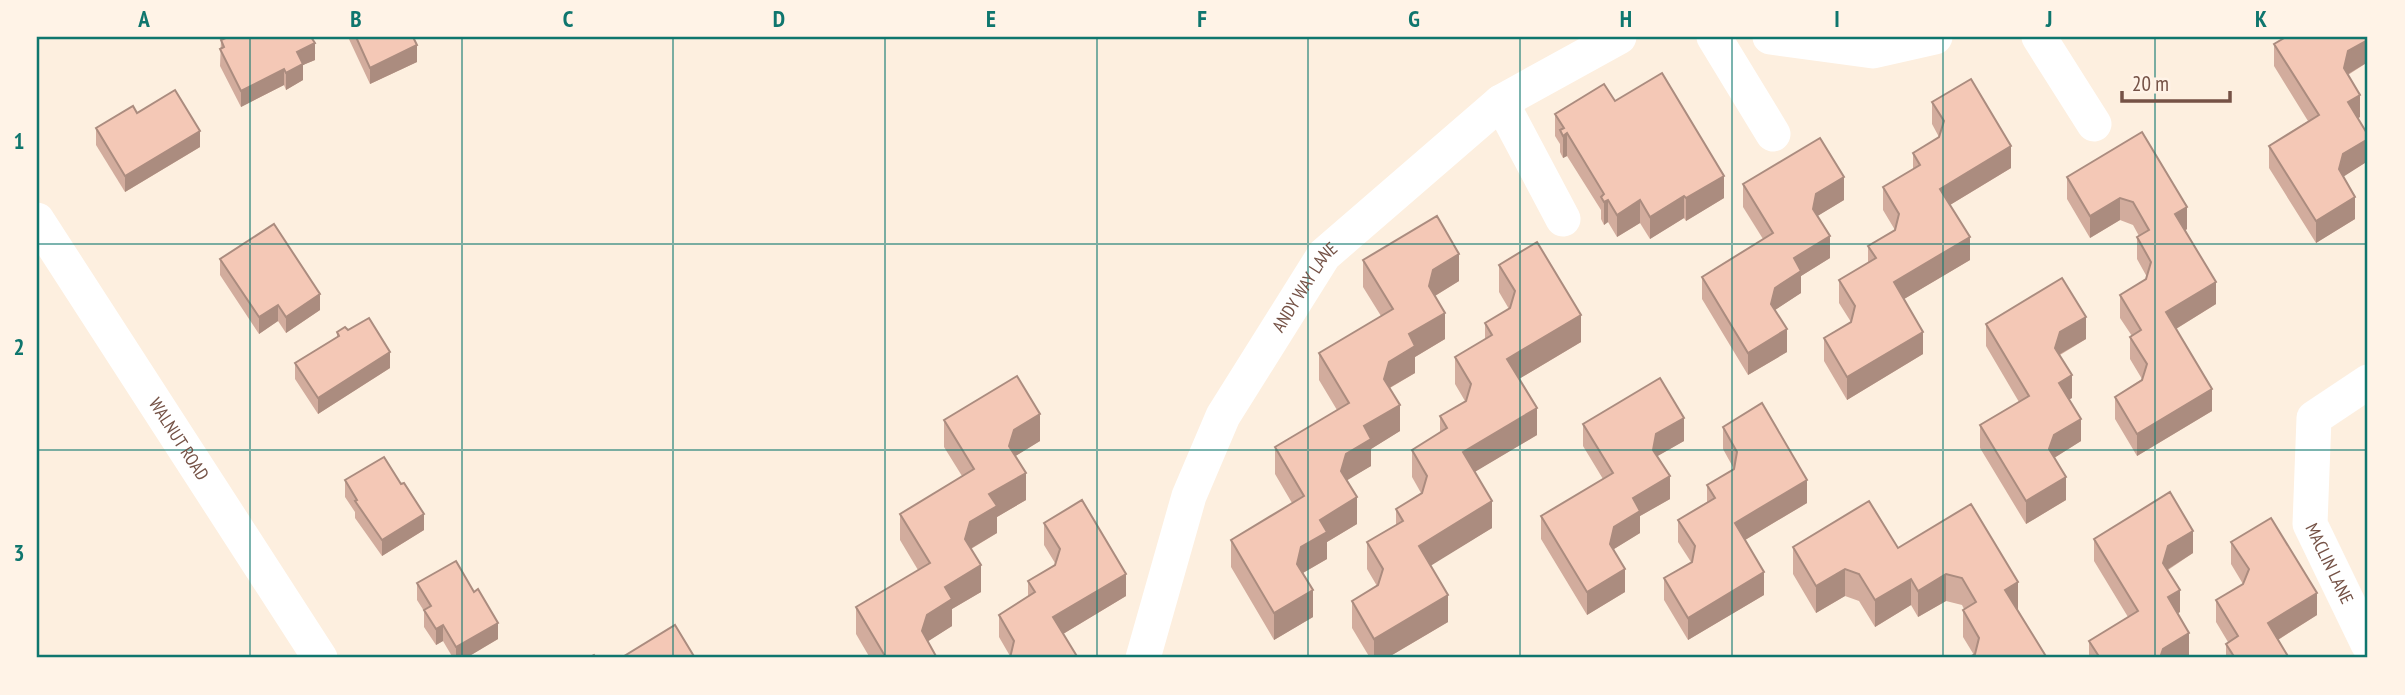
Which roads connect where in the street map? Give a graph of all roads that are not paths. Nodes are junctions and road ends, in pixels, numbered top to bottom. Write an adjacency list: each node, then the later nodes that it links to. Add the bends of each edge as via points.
1 (1619, 37): 6 (street, ANDY WAY LANE)
2 (1714, 37): 8 (street)
3 (1770, 37): 4 (street, via 1873,51)
4 (1935, 37)
5 (2039, 37): 7 (street)
6 (1501, 102): 9 (street); 14 (street, ANDY WAY LANE, via 1324,255 1223,416 1189,496)
7 (2094, 124)
8 (1773, 134)
9 (1563, 219)
10 (37, 220): 13 (street, WALNUT ROAD)
11 (2368, 382): 12 (street, MACLIN LANE, via 2314,418 2310,524)
12 (2368, 644)
13 (320, 658)
14 (1143, 658)

